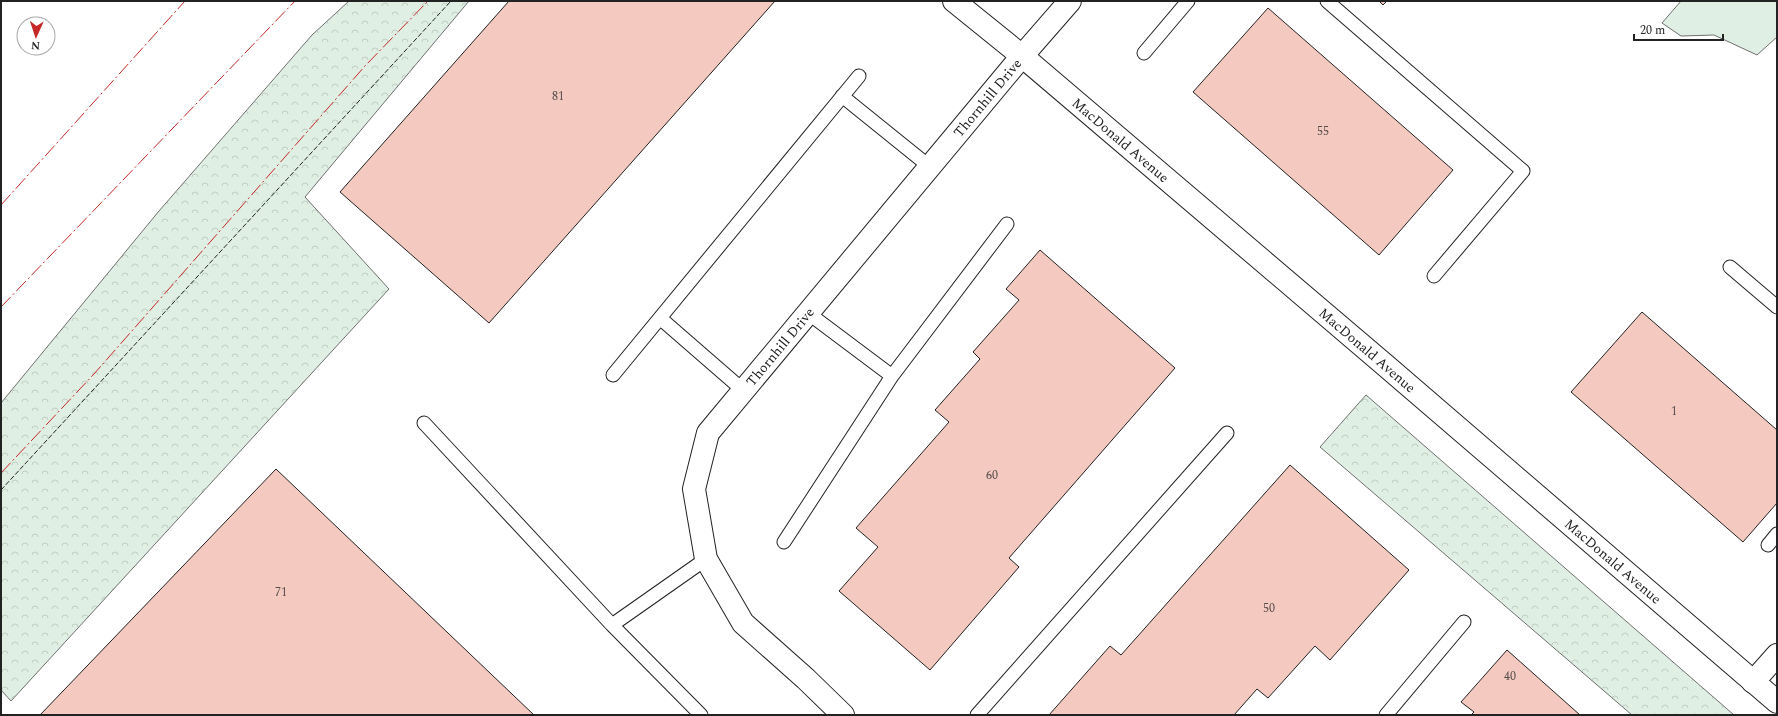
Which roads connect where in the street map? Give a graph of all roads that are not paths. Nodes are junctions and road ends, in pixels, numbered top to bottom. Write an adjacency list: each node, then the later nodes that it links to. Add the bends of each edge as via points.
1 (954, 1): 6 (street, MacDonald Avenue)
2 (1070, 1): 6 (street, Thornhill Drive)
3 (1188, 1): 5 (lane)
4 (1327, 1): 12 (lane, via 1523,171)
5 (1144, 53)
6 (1022, 56): 9 (street, Thornhill Drive); 28 (street, MacDonald Avenue)
7 (859, 76): 8 (lane)
8 (842, 96): 9 (lane); 15 (lane)
9 (930, 167): 14 (street, Thornhill Drive)
10 (1007, 224): 17 (lane)
11 (1730, 267): 13 (lane)
12 (1434, 276)
13 (1777, 307)
14 (808, 313): 17 (lane); 18 (street, Thornhill Drive)
15 (660, 318): 16 (lane); 18 (lane)
16 (613, 375)
17 (892, 376): 22 (lane)
18 (744, 391): 24 (street, Thornhill Drive, via 708,433 694,489)
19 (424, 423): 26 (lane)
20 (1227, 433): 32 (lane)
21 (1777, 534): 23 (lane)
22 (784, 542)
23 (1768, 545)
24 (706, 560): 26 (lane); 31 (street, Thornhill Drive, via 743,623)
25 (1464, 622): 33 (lane)
26 (612, 625): 30 (lane)
27 (1777, 655): 28 (street)
28 (1753, 682): 29 (street, MacDonald Avenue)
29 (1777, 702)
30 (701, 715)
31 (843, 715)
32 (977, 715)
33 (1386, 715)

